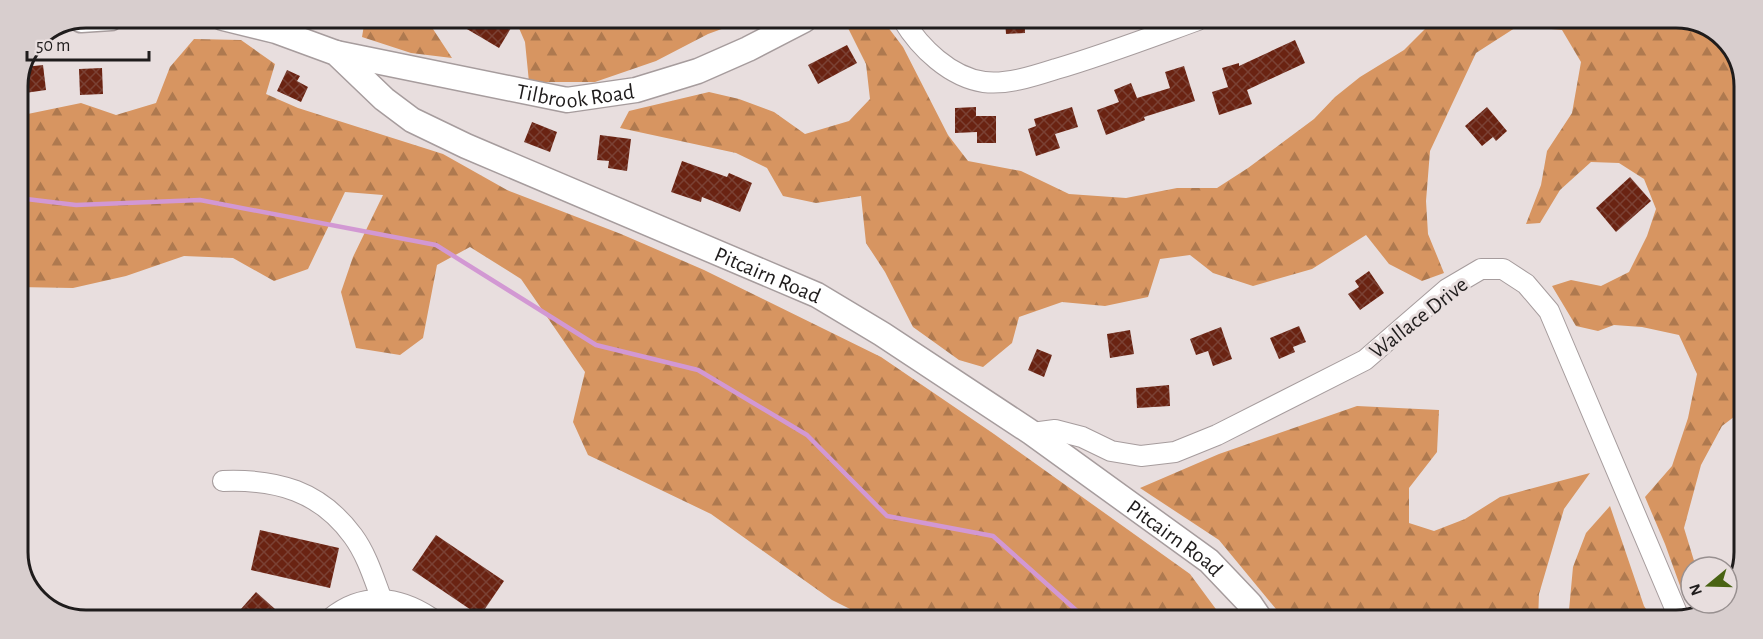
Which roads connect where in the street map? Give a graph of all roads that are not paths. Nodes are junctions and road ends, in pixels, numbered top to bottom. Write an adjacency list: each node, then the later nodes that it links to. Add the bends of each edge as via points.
1 (264, 28): 5 (street, Pitcairn Road)
2 (789, 28): 5 (street, Tilbrook Road, via 698,71 636,90 567,99)
3 (909, 28): 4 (street, via 923,48 941,62 984,82 1040,74)
4 (1175, 28)
5 (336, 53): 6 (street, Pitcairn Road, via 412,120 817,295 882,333)
6 (1032, 433): 11 (street, Pitcairn Road, via 1209,561); 12 (street, Wallace Drive, via 1055,430 1111,451 1141,456 1175,452 1217,435 1365,360 1447,289 1481,269 1503,269 1526,284 1549,311)
7 (223, 482): 8 (street, via 274,483 318,502 354,538)
8 (382, 600): 9 (street); 10 (street, via 400,601)
9 (345, 610)
10 (419, 610)
11 (1254, 610)
12 (1676, 610)

